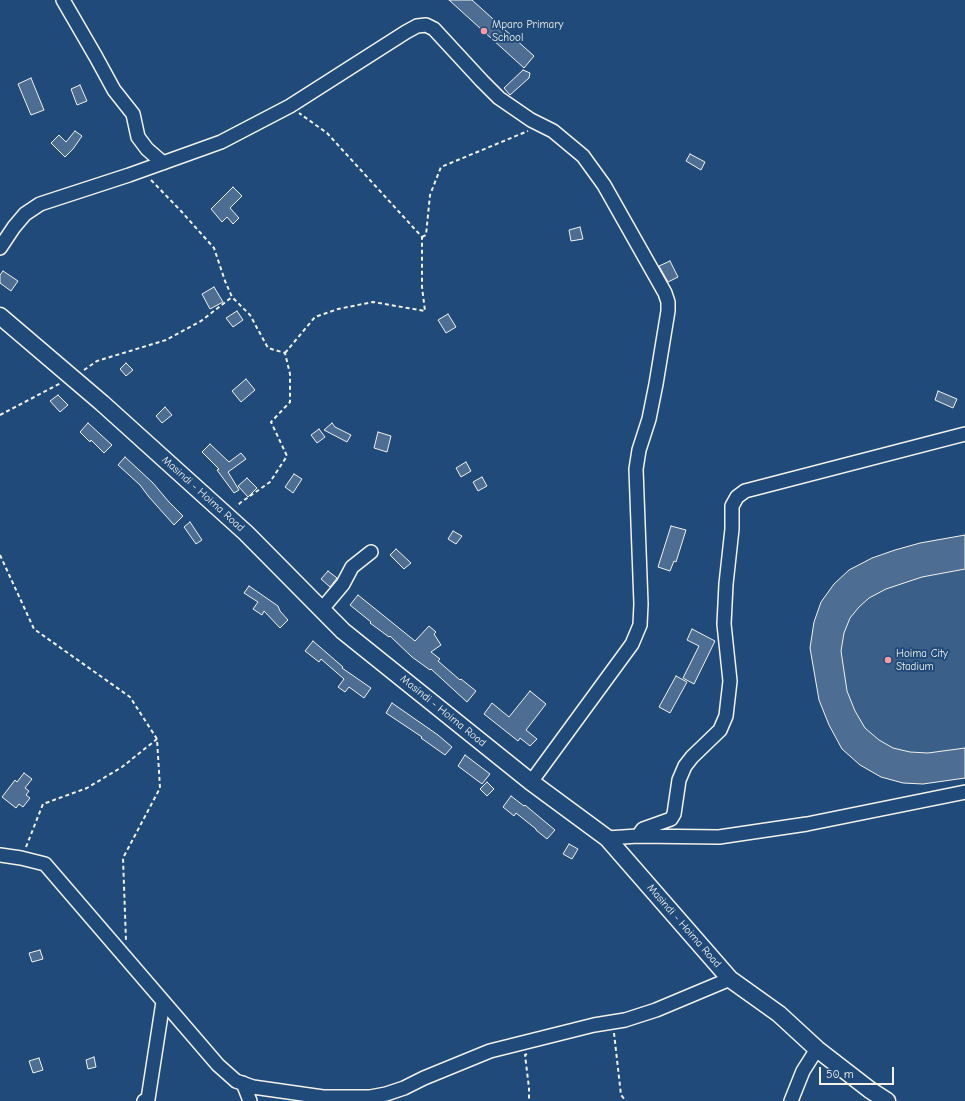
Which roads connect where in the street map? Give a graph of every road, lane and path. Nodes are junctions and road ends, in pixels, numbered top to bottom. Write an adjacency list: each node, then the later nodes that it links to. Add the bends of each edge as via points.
1 (63, 0): 4 (street, via 114,90 133,114 142,144)
2 (290, 106): 3 (street, via 406,32 417,26 426,25 434,29 499,98); 4 (street, via 222,142); 6 (path, via 327,133)
3 (542, 125): 6 (path, via 441,167 430,195 426,235); 19 (street, via 568,143 594,170 668,302 656,384 636,469 640,625 632,644)
4 (163, 163): 5 (street)
5 (141, 170): 7 (street, via 40,204 25,214); 8 (path, via 214,248)
6 (422, 237): 10 (path, via 422,287 425,311 373,302 338,309 315,317)
7 (0, 248)
8 (232, 297): 10 (path, via 250,315 268,348); 11 (path, via 201,321 166,340 97,361)
9 (0, 316): 11 (main road, Masindi - Hoima Road)
10 (285, 352): 14 (path, via 290,374 290,402 271,422 287,456 270,482 240,503)
11 (72, 377): 12 (path); 14 (main road, Masindi - Hoima Road)
12 (0, 415)
13 (965, 434): 21 (street, via 745,491 737,497 732,506 724,616 730,681 726,716 720,730 685,766 678,780 674,814 671,819 643,829)
14 (228, 517): 17 (main road, Masindi - Hoima Road)
15 (371, 552): 17 (street, via 352,567 343,584)
16 (0, 554): 18 (path, via 34,629 130,697)
17 (322, 610): 19 (main road, Masindi - Hoima Road, via 343,631)
18 (157, 739): 24 (path, via 122,767 87,788 43,804); 25 (path, via 160,788 123,858)
19 (531, 782): 22 (main road, Masindi - Hoima Road)
20 (965, 792): 21 (street, via 807,824 719,837)
21 (638, 836): 22 (street)
22 (607, 838): 26 (main road, Masindi - Hoima Road)
23 (0, 855): 24 (street)
24 (21, 858): 25 (street, via 45,864)
25 (127, 960): 27 (street)
26 (730, 978): 28 (street, via 656,1010); 29 (main road, Masindi - Hoima Road, via 779,1014)
27 (163, 1002): 31 (street, via 218,1066 236,1081); 32 (street, via 148,1099)
28 (613, 1022): 31 (street, via 490,1051 404,1088 370,1097 323,1097 253,1087); 35 (path, via 621,1095)
29 (817, 1049): 36 (street, via 803,1071); 37 (main road, Masindi - Hoima Road)
30 (531, 1051): 34 (path, via 525,1055)
31 (243, 1083): 33 (street)
32 (144, 1101)
33 (250, 1101)
34 (529, 1101)
35 (626, 1101)
36 (791, 1101)
37 (887, 1101)

